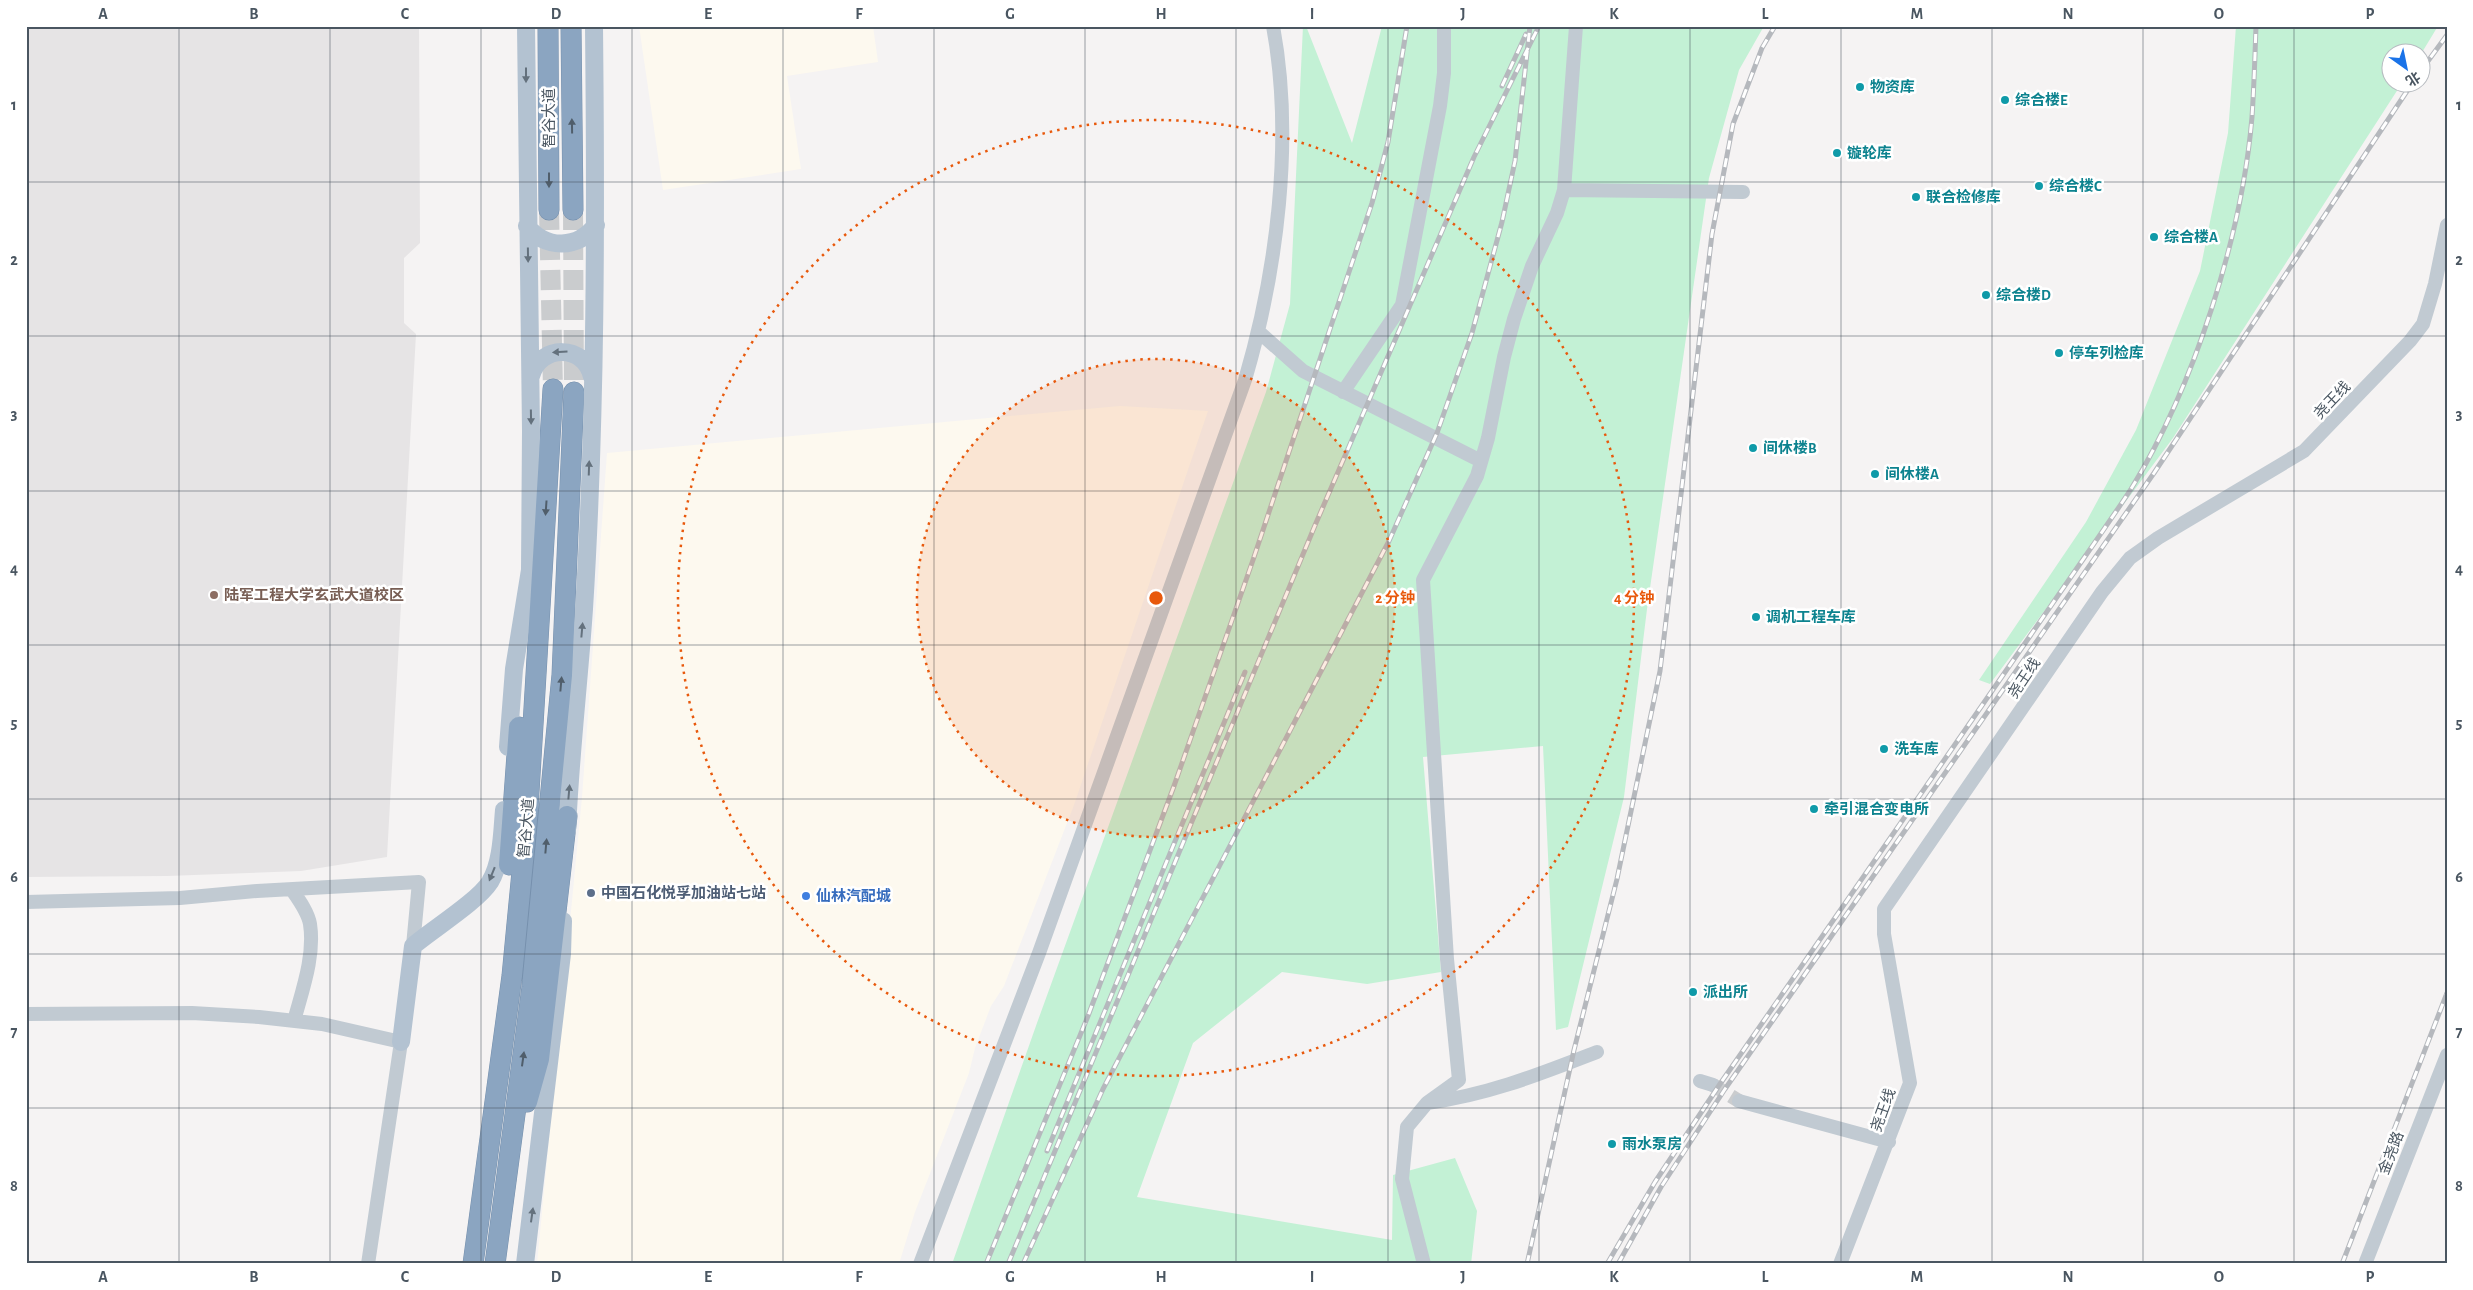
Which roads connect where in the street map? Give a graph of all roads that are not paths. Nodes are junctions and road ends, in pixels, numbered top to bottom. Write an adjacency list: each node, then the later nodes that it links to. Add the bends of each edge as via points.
1 (526, 26): 14 (main road, one-way to 14)
2 (548, 26): 10 (highway, 智谷大道, one-way to 10)
3 (571, 26): 11 (highway, 智谷大道, one-way to 3)
4 (594, 26): 12 (main road)
5 (1273, 26): 15 (street, via 1282,104 1279,205)
6 (1444, 26): 20 (street, via 1440,106 1402,305)
7 (1576, 26): 8 (street)
8 (1564, 190): 9 (street); 21 (street, via 1514,319)
9 (1743, 192)
10 (549, 210)
11 (573, 210)
12 (596, 225): 14 (main road, via 585,236 562,244 542,239); 16 (main road)
13 (2447, 225): 35 (street, 尧王线, via 2423,324 2410,341 2304,452 2130,558 2102,592 1884,909 1884,934 1910,1082)
14 (527, 226): 17 (main road, one-way to 17)
15 (1259, 332): 20 (street, via 1303,371); 43 (street, via 1245,380 1040,952)
16 (592, 380): 17 (main road, one-way to 17, via 589,368 580,358 568,352 555,352 544,356 535,365 530,377); 23 (main road, one-way to 16, via 584,608)
17 (531, 389): 22 (main road, one-way to 22)
18 (553, 389): 34 (highway, 智谷大道, one-way to 34, via 528,809 512,976)
19 (574, 392): 36 (highway, 智谷大道, one-way to 19, via 532,987 562,675)
20 (1343, 392): 21 (street)
21 (1482, 461): 33 (street, via 1463,506 1423,580 1447,959 1460,1080)
22 (530, 570): 26 (main road, one-way to 26, via 514,669 498,859 490,881 479,896); 34 (highway)
23 (567, 816): 36 (highway, via 539,1059); 42 (main road, one-way to 23, via 562,954)
24 (292, 890): 25 (street, via 180,898); 26 (street, via 419,882); 28 (street, via 310,924 305,981)
25 (26, 902)
26 (413, 946): 29 (main road)
27 (26, 1014): 28 (street, via 192,1013)
28 (294, 1021): 29 (street)
29 (401, 1042): 37 (street)
30 (1597, 1052): 33 (street, via 1507,1086 1467,1098)
31 (2447, 1055): 46 (street, 金尧路)
32 (1739, 1101): 35 (street)
33 (1428, 1103): 44 (street, via 1407,1127 1402,1179)
34 (493, 1110): 38 (highway); 39 (highway, 智谷大道)
35 (1889, 1142): 45 (street, 尧王线)
36 (508, 1174): 40 (highway, 智谷大道); 41 (highway)
37 (368, 1264)
38 (460, 1264)
39 (473, 1264)
40 (495, 1264)
41 (505, 1264)
42 (525, 1264)
43 (920, 1264)
44 (1424, 1264)
45 (1840, 1264)
46 (2365, 1264)

